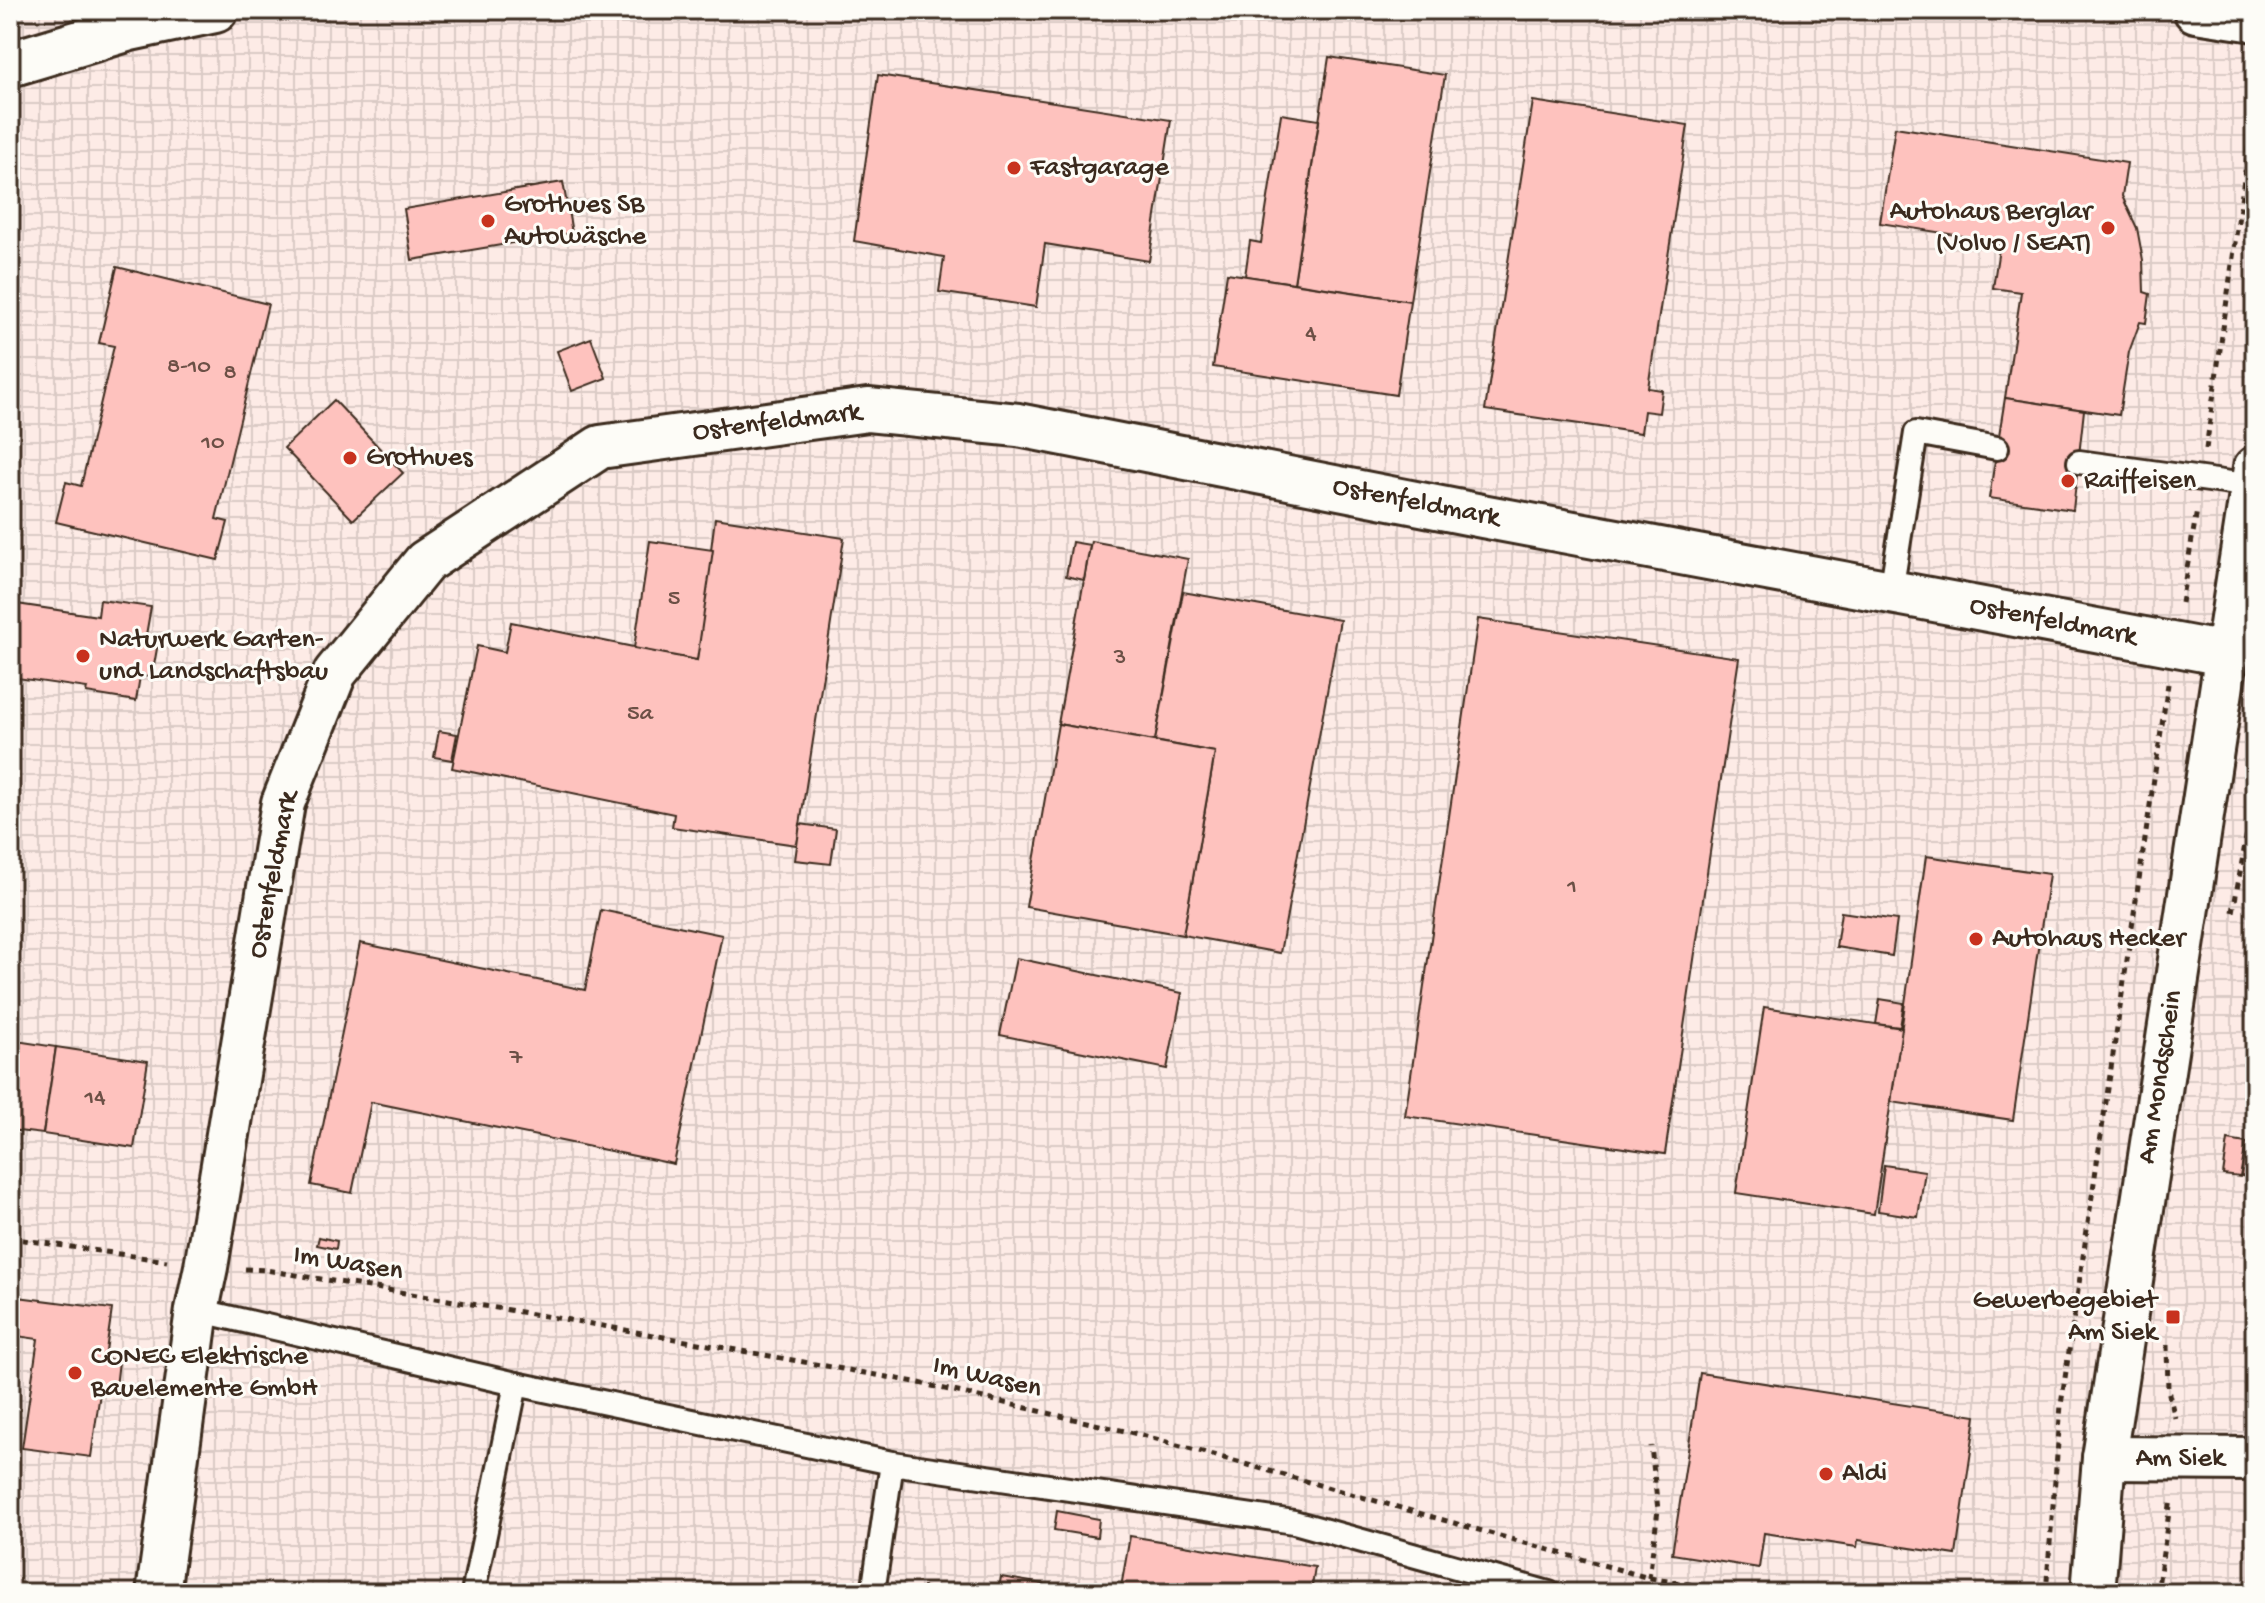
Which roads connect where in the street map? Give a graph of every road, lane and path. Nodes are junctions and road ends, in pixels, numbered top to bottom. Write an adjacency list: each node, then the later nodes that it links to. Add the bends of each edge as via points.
1 (215, 10): 4 (main road, via 130,28)
2 (2196, 10): 3 (main road)
3 (2255, 19)
4 (10, 64)
5 (2255, 116): 9 (path)
6 (1997, 448): 10 (lane, via 1916,433)
7 (2079, 462): 9 (lane)
8 (2253, 477): 9 (lane); 12 (street, Am Mondschein)
9 (2202, 479): 11 (path)
10 (1891, 592): 11 (street, Ostenfeldmark); 16 (street, Ostenfeldmark, via 1018,425 868,410 600,447 425,562 335,673 283,803)
11 (2173, 645): 12 (street, Ostenfeldmark); 31 (path, via 2061,1405)
12 (2225, 654): 21 (street, Am Mondschein)
13 (2255, 788): 14 (path)
14 (2231, 924)
15 (10, 1238): 16 (path, Im Wasen)
16 (206, 1267): 17 (street, Ostenfeldmark); 25 (path, Im Wasen, via 266,1270 915,1382 1142,1435)
17 (197, 1310): 19 (lane); 26 (street, Ostenfeldmark)
18 (2167, 1344): 22 (path)
19 (516, 1384): 24 (lane); 27 (lane)
20 (1651, 1446): 25 (path, via 1658,1510)
21 (2104, 1458): 22 (street, Am Siek); 32 (street, Am Mondschein)
22 (2177, 1459): 23 (street, Am Siek); 33 (path)
23 (2255, 1459)
24 (892, 1463): 28 (lane); 29 (lane, via 1294,1522)
25 (1649, 1578): 30 (path, Im Wasen)
26 (158, 1593)
27 (473, 1593)
28 (873, 1593)
29 (1549, 1593)
30 (1745, 1593)
31 (2046, 1593)
32 (2093, 1593)
33 (2157, 1593)

